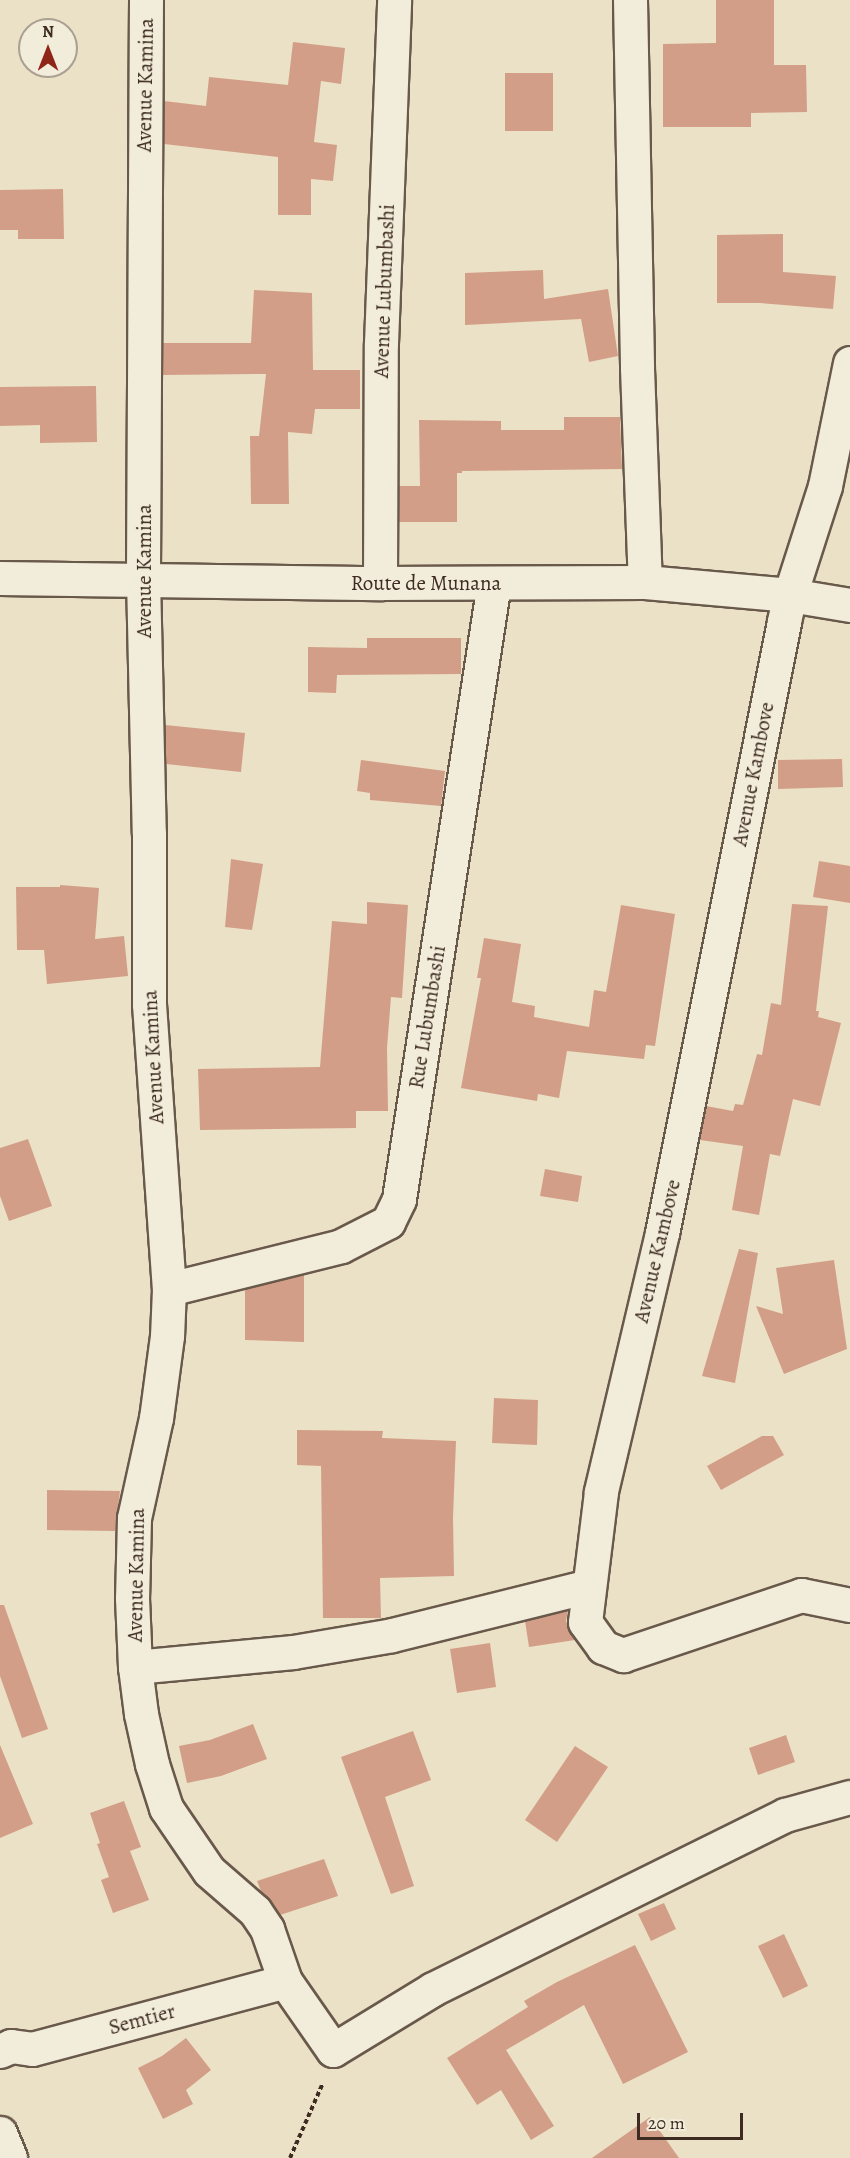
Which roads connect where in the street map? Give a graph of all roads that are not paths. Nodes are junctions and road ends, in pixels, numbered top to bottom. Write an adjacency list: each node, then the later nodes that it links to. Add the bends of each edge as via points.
1 (146, 0): 6 (street, Avenue Kamina)
2 (394, 0): 8 (street, Avenue Lubumbashi, via 381,343)
3 (630, 0): 7 (street)
4 (850, 363): 10 (street, Avenue Kambove, via 825,486)
5 (0, 578): 6 (street, Route de Munana)
6 (143, 578): 8 (street, Route de Munana); 12 (street, Avenue Kamina, via 149,1004)
7 (645, 582): 9 (street, Route de Munana); 10 (street, Route de Munana)
8 (380, 583): 9 (street, Route de Munana)
9 (494, 583): 12 (street, Rue Lubumbashi, via 399,1199 388,1222 341,1246)
10 (790, 595): 11 (street, Route de Munana); 13 (street, Avenue Kambove, via 662,1233 601,1492)
11 (850, 605)
12 (169, 1289): 15 (street, Avenue Kamina, via 156,1418 134,1518)
13 (588, 1586): 14 (street, Avenue Kambove, via 585,1622 603,1647 623,1654 801,1595); 15 (street, via 392,1635 293,1652)
14 (850, 1605)
15 (135, 1667): 17 (street, Avenue Kamina, via 152,1764 166,1808 209,1871 255,1911 267,1929)
16 (850, 1797): 17 (street, Avenue Kamina, via 785,1815 433,1989 333,2050)
17 (285, 1981): 18 (street, Semtier, via 32,2049 11,2046)
18 (0, 2051)
19 (0, 2133): 20 (street)
20 (10, 2158)

